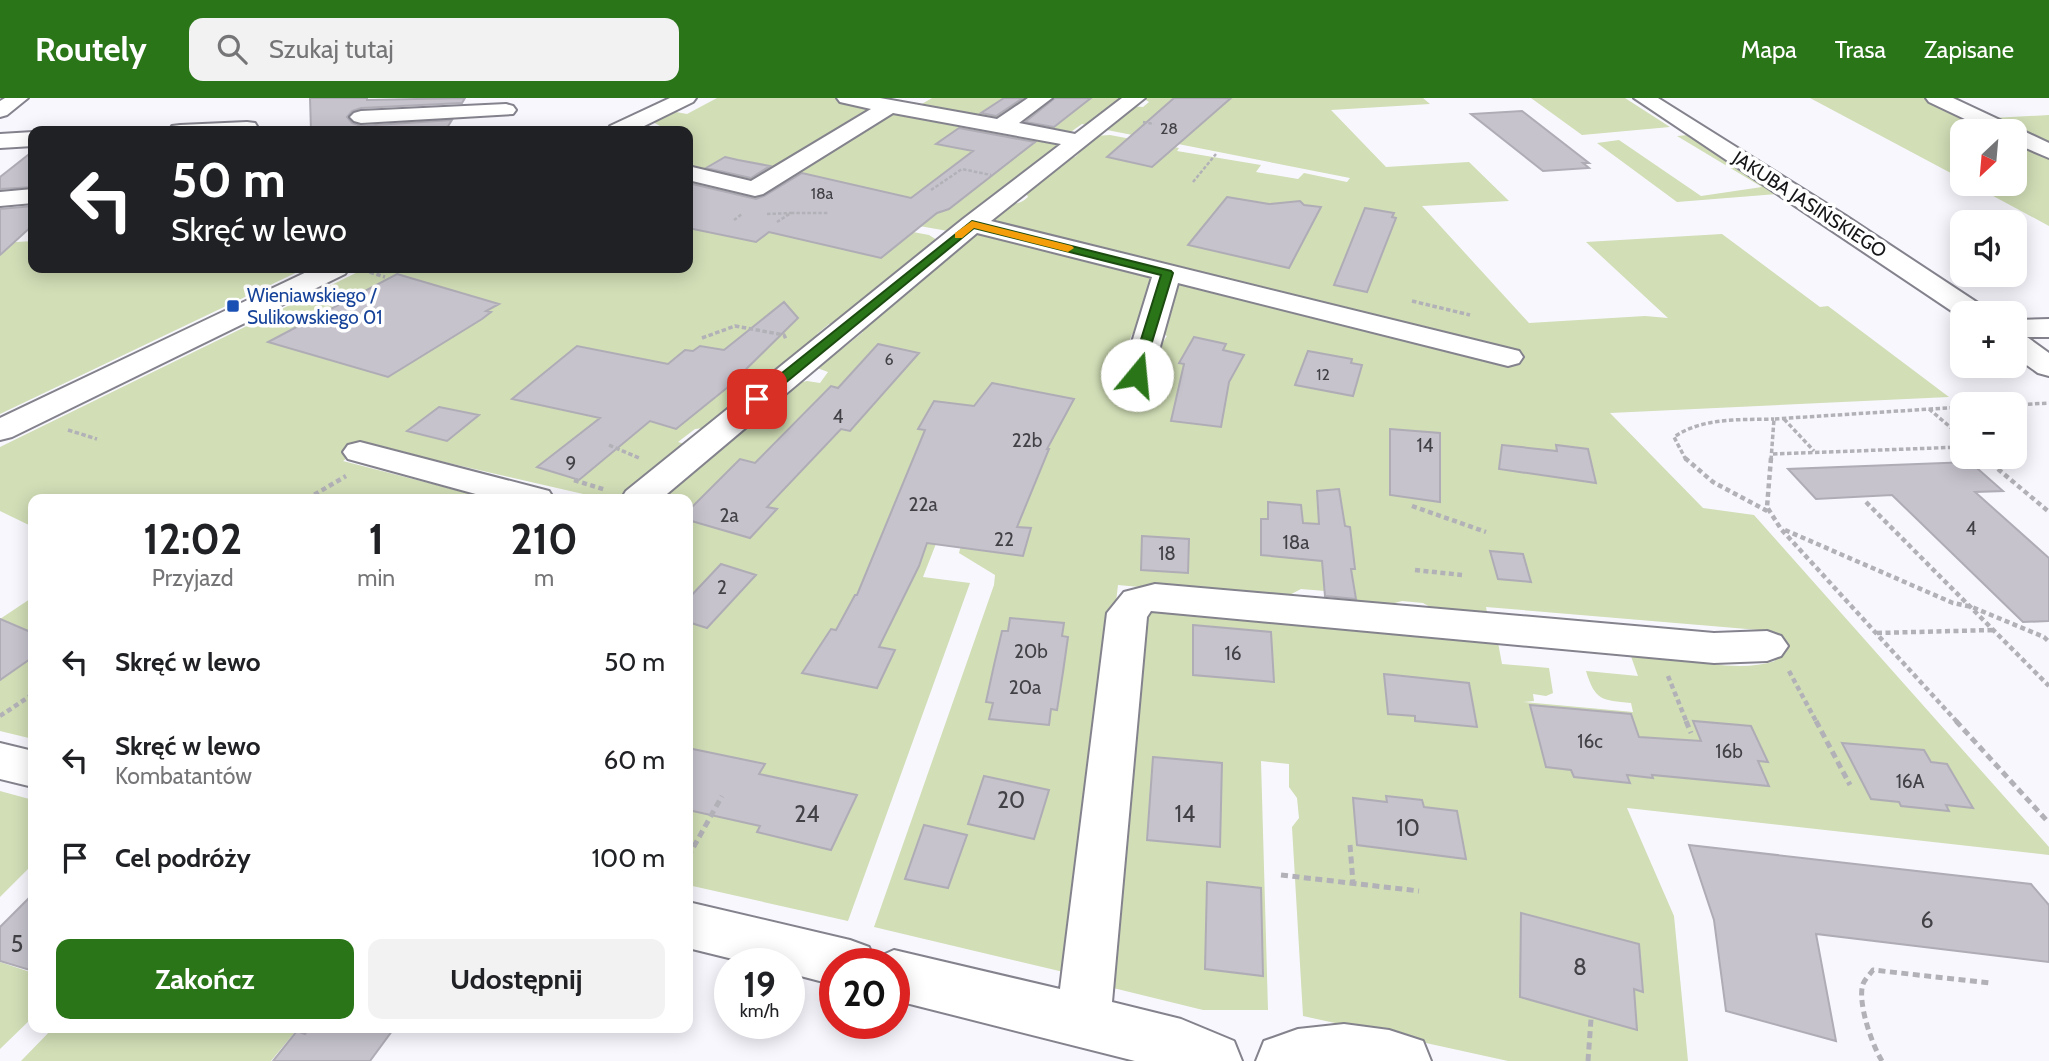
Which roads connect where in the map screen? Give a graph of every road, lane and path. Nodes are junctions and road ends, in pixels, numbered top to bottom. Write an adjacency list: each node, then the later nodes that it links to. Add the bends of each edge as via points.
1 (18, 98): 10 (street)
2 (686, 98): 14 (street)
3 (847, 98): 9 (street)
4 (1042, 98): 15 (street)
5 (1135, 98): 18 (street)
6 (1644, 98): 39 (street, JAKUBA JASIŃSKIEGO)
7 (1936, 98): 12 (street)
8 (509, 104): 11 (street); 13 (street)
9 (890, 106): 15 (street); 22 (street, via 755,189)
10 (0, 111)
11 (361, 117)
12 (1981, 119)
13 (498, 126)
14 (628, 126)
15 (1000, 127): 18 (street)
16 (28, 139): 17 (street)
17 (0, 141)
18 (1080, 141): 33 (street)
19 (2027, 141): 20 (street)
20 (2049, 151)
21 (1216, 154): 24 (path)
22 (693, 174)
23 (995, 176): 25 (path, via 962,169)
24 (1193, 183)
25 (931, 190)
26 (28, 197): 27 (street)
27 (0, 202): 28 (street)
28 (28, 202)
29 (828, 213): 32 (path, via 791,213)
30 (742, 214): 31 (path)
31 (734, 220)
32 (777, 222)
33 (972, 225): 36 (street); 65 (street)
34 (326, 273): 56 (street)
35 (372, 273): 37 (path)
36 (1167, 273): 46 (street); 48 (street)
37 (385, 277)
38 (1412, 301): 40 (path)
39 (1956, 301)
40 (1470, 315)
41 (2049, 328): 42 (street)
42 (2027, 329)
43 (783, 335): 44 (path, via 736,326)
44 (702, 338)
45 (2027, 351): 47 (street)
46 (1508, 357)
47 (2049, 367)
48 (1137, 375)
49 (2049, 403): 50 (path)
50 (2027, 404)
51 (1950, 408): 52 (path)
52 (1928, 409): 53 (path); 55 (path)
53 (1783, 418): 54 (path); 60 (path)
54 (1774, 419): 61 (path); 68 (path, via 1724,421 1690,428 1674,437 1677,449 1702,474)
55 (1950, 428)
56 (0, 430)
57 (609, 445): 62 (path)
58 (1950, 447): 60 (path)
59 (360, 452): 64 (street)
60 (1814, 452): 61 (path)
61 (1773, 454): 68 (path)
62 (642, 461)
63 (1998, 469): 69 (path)
64 (517, 494)
65 (645, 494)
66 (1866, 502): 74 (path)
67 (1412, 506): 71 (path)
68 (1770, 512): 70 (path)
69 (2049, 512)
70 (1781, 529): 74 (path); 76 (path)
71 (1486, 532)
72 (1415, 570): 73 (path)
73 (1462, 575)
74 (1972, 607): 75 (path); 77 (path)
75 (1994, 630): 76 (path); 80 (path)
76 (1877, 633): 88 (path)
77 (2049, 642)
78 (1654, 643): 79 (street); 83 (path); 99 (street, via 1155,597 1138,601 1127,613)
79 (1777, 658): 86 (path)
80 (2049, 686)
81 (28, 697): 82 (path)
82 (0, 716)
83 (1691, 733)
84 (0, 761): 85 (street)
85 (28, 768)
86 (1850, 785)
87 (722, 796): 90 (path)
88 (2049, 823)
89 (1350, 845): 92 (path)
90 (693, 848)
91 (1281, 875): 92 (path)
92 (1353, 883): 93 (path)
93 (1419, 891)
94 (693, 926): 95 (street)
95 (819, 957)
96 (910, 979): 99 (street)
97 (1991, 983): 104 (path, via 1873,970 1861,993 1875,1053)
98 (1591, 1019): 103 (path)
99 (1083, 1022): 100 (street, via 1181,1046)
100 (1214, 1061)
101 (1284, 1061): 102 (street, via 1319,1053 1370,1052)
102 (1403, 1061)
103 (1588, 1061)
104 (1882, 1061)

